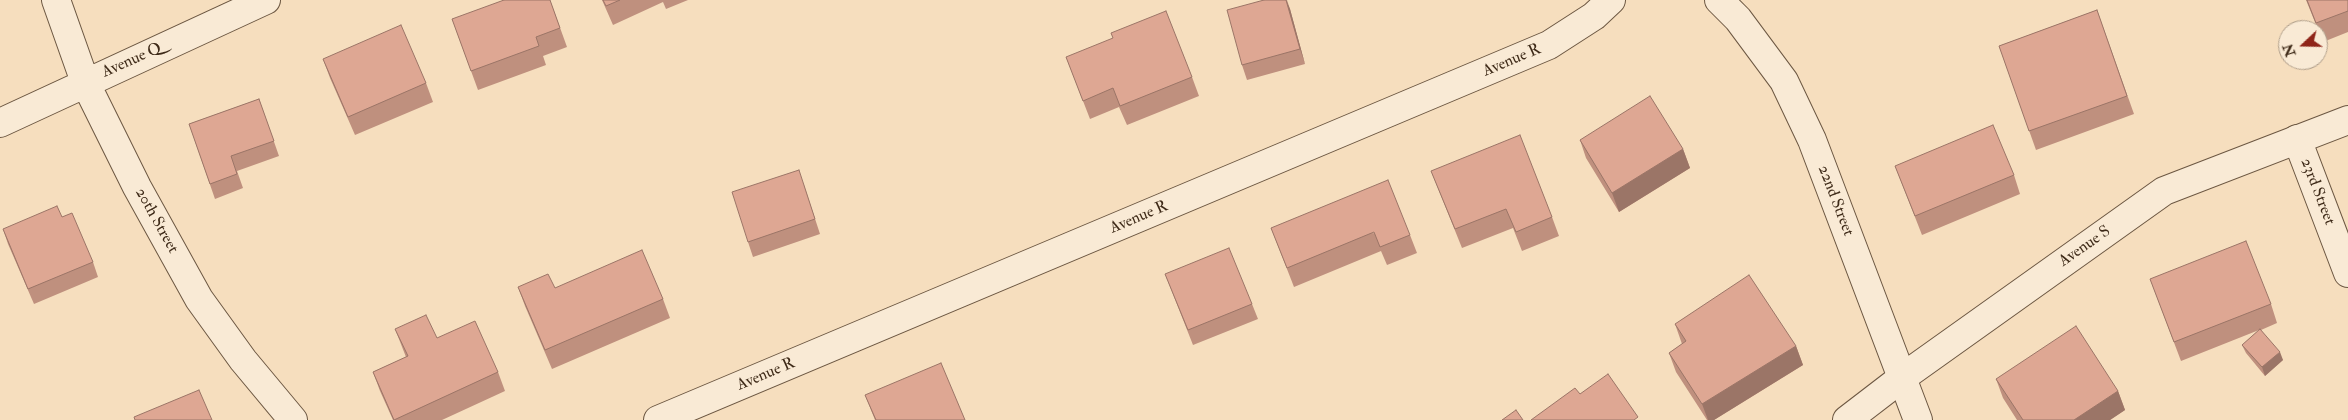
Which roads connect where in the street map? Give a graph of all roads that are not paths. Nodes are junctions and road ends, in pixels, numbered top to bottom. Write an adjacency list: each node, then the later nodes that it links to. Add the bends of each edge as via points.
1 (56, 0): 5 (street, 20th Street)
2 (266, 0): 5 (street, Avenue Q)
3 (1611, 0): 12 (street, Avenue R, via 1594,16 1550,45)
4 (1719, 0): 10 (street, 22nd Street, via 1738,19 1784,81 1812,140)
5 (85, 82): 7 (street, Avenue Q); 11 (street, 20th Street, via 199,299 242,360)
6 (2348, 120): 8 (street, Avenue S)
7 (0, 123)
8 (2297, 139): 9 (street, 23rd Street); 10 (street, Avenue S, via 2164,190)
9 (2348, 273)
10 (1903, 377): 13 (street, Avenue S); 14 (street, 22nd Street)
11 (294, 420)
12 (658, 420)
13 (1847, 420)
14 (1918, 420)

